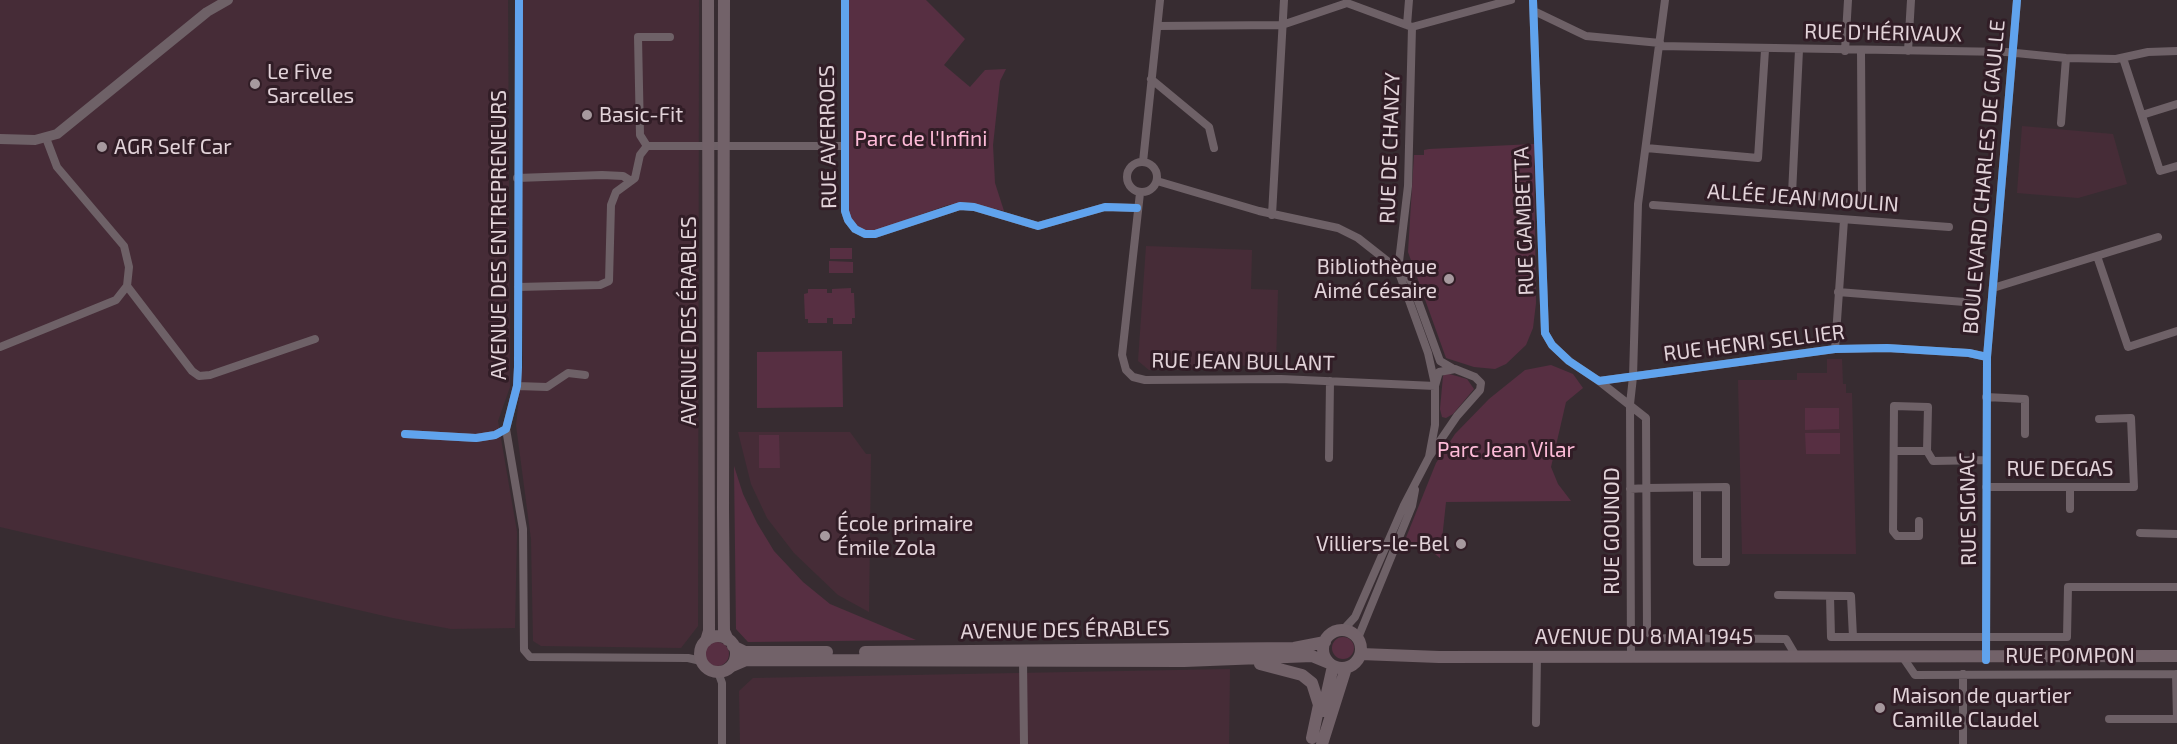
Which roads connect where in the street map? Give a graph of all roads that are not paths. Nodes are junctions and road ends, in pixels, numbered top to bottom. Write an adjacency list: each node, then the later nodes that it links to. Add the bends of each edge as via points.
1 (228, 0): 36 (street, via 207,12 57,134)
2 (513, 0): 16 (street, AVENUE DES ENTREPRENEURS)
3 (708, 0): 41 (main road, AVENUE DES ÉRABLES)
4 (724, 0): 39 (main road, AVENUE DES ÉRABLES)
5 (845, 0): 40 (street, RUE AVERROES)
6 (1160, 0): 19 (street)
7 (1284, 0): 18 (street)
8 (1409, 0): 20 (street, RUE DE CHANZY)
9 (1511, 0): 20 (street)
10 (1533, 0): 17 (street, RUE GAMBETTA)
11 (1665, 0): 22 (street, RUE GOUNOD)
12 (1848, 0): 25 (street)
13 (1911, 0): 27 (street)
14 (2017, 0): 29 (street, BOULEVARD CHARLES DE GAULLE)
15 (1347, 2): 18 (street); 20 (street)
16 (519, 5): 46 (street, AVENUE DES ENTREPRENEURS)
17 (1534, 12): 22 (street, RUE D'HÉRIVAUX, via 1586,36); 72 (street, RUE GAMBETTA, via 1545,333 1561,355)
18 (1282, 25): 19 (street); 52 (street)
19 (1158, 26): 32 (street)
20 (1409, 26): 57 (street, RUE DE CHANZY, via 1408,186)
21 (670, 37): 38 (street, via 638,37 640,135)
22 (1660, 45): 23 (street, RUE D'HÉRIVAUX); 43 (street, RUE GOUNOD)
23 (1765, 50): 24 (street, RUE D'HÉRIVAUX); 43 (street, via 1758,158)
24 (1799, 50): 25 (street, RUE D'HÉRIVAUX); 26 (street, via 1792,194 1862,200)
25 (1845, 51): 26 (street, RUE D'HÉRIVAUX)
26 (1861, 51): 27 (street, RUE D'HÉRIVAUX)
27 (1908, 51): 29 (street, RUE D'HÉRIVAUX)
28 (2177, 51): 31 (street, RUE D'HÉRIVAUX)
29 (2012, 53): 30 (street, RUE D'HÉRIVAUX); 60 (street, BOULEVARD CHARLES DE GAULLE)
30 (2066, 58): 31 (street, RUE D'HÉRIVAUX); 35 (street)
31 (2123, 58): 34 (street)
32 (1151, 79): 42 (street, via 1209,127); 44 (street)
33 (2177, 104): 34 (street)
34 (2142, 116): 45 (street, via 2160,171)
35 (2061, 123)
36 (46, 138): 37 (street); 58 (street, via 57,167 124,246 129,267)
37 (0, 139)
38 (647, 146): 41 (street); 47 (street, via 640,154 638,172)
39 (723, 146): 40 (street); 41 (street); 105 (main road, AVENUE DES ÉRABLES, via 724,631)
40 (846, 146): 51 (street, RUE AVERROES, via 848,220 865,234 960,206 1038,226 1105,207)
41 (707, 147): 103 (main road, AVENUE DES ÉRABLES, via 710,631)
42 (1214, 148)
43 (1646, 148): 70 (street, RUE GOUNOD, via 1638,204)
44 (1143, 162): 48 (street, via 1155,168); 49 (street, via 1133,165 1127,173 1131,188)
45 (2177, 165)
46 (518, 177): 47 (street, via 602,175 623,176); 59 (street, AVENUE DES ENTREPRENEURS)
47 (631, 181): 59 (street, via 616,192 611,205 609,281 600,285)
48 (1157, 181): 49 (street, via 1149,192); 52 (street)
49 (1140, 193): 51 (street, RUE JEAN BULLANT)
50 (1653, 204): 53 (street, ALLÉE JEAN MOULIN)
51 (1137, 208): 71 (street, RUE JEAN BULLANT, via 1122,356 1129,375 1145,380)
52 (1272, 214): 57 (street, via 1348,232)
53 (1844, 220): 54 (street, ALLÉE JEAN MOULIN); 61 (street)
54 (1949, 227)
55 (2158, 237): 56 (street)
56 (2097, 256): 60 (street); 63 (street, via 2128,347)
57 (1398, 270): 68 (street, via 1415,288 1440,361); 74 (street, via 1428,353)
58 (127, 286): 64 (street, via 192,371 200,376); 65 (street, via 116,300)
59 (518, 287): 73 (street, AVENUE DES ENTREPRENEURS)
60 (1993, 288): 67 (street, BOULEVARD CHARLES DE GAULLE)
61 (1838, 292): 62 (street); 66 (street)
62 (1977, 303)
63 (2177, 331)
64 (315, 339)
65 (0, 346)
66 (1835, 349): 67 (street, RUE HENRI SELLIER, via 1887,348); 70 (street, RUE HENRI SELLIER)
67 (1987, 357): 75 (street, RUE SIGNAC)
68 (1455, 369): 74 (street, via 1441,370); 83 (street, via 1479,380 1480,390)
69 (585, 375): 73 (street, via 568,373 547,387)
70 (1633, 377): 72 (street); 76 (street, RUE GOUNOD)
71 (1330, 381): 74 (street, RUE JEAN BULLANT); 84 (street)
72 (1599, 381): 76 (street, RUE GAMBETTA)
73 (517, 386): 78 (street, AVENUE DES ENTREPRENEURS)
74 (1435, 386): 83 (street, via 1435,425)
75 (1986, 397): 80 (street, via 2025,399); 85 (street, RUE SIGNAC)
76 (1630, 404): 89 (street, RUE GAMBETTA, via 1646,418); 91 (street, RUE GOUNOD)
77 (2099, 419): 88 (street, RUE DEGAS, via 2131,418 2134,487)
78 (506, 429): 79 (street, via 476,438); 114 (street, AVENUE DES ENTREPRENEURS, via 523,529 524,650 530,657)
79 (405, 434)
80 (2025, 434)
81 (1894, 451): 82 (street); 82 (street, via 1894,406 1928,407); 93 (street, via 1893,531 1897,536 1919,536)
82 (1927, 451): 85 (street, via 1933,460)
83 (1429, 457): 86 (street)
84 (1329, 458)
85 (1985, 460): 87 (street, RUE SIGNAC)
86 (1416, 484): 99 (street, via 1355,617); 102 (street, via 1412,506)
87 (1986, 487): 88 (street, RUE DEGAS); 101 (street, RUE SIGNAC)
88 (2070, 487): 92 (street)
89 (1647, 488): 90 (street); 91 (street); 108 (street, RUE GAMBETTA, via 1647,632 1657,639 1786,639)
90 (1697, 488): 90 (street, via 1726,487 1726,562 1697,562)
91 (1630, 489): 111 (street, RUE GOUNOD)
92 (2070, 509)
93 (1919, 521)
94 (2140, 533): 95 (street)
95 (2177, 534)
96 (2177, 586): 101 (street, via 2068,587 2067,637)
97 (1778, 595): 98 (street)
98 (1830, 596): 100 (street, via 1851,596); 100 (street, via 1831,637)
99 (1343, 630): 102 (main road); 104 (main road, via 1330,634)
100 (1853, 637): 101 (street)
101 (1986, 637): 112 (street, RUE SIGNAC)
102 (1358, 638): 106 (main road)
103 (706, 641): 105 (main road, via 716,636); 114 (main road, via 700,650)
104 (1325, 642): 105 (main road, AVENUE DES ÉRABLES, via 1294,648 745,652); 116 (main road, via 1324,653)
105 (731, 643): 117 (main road, via 735,656)
106 (1361, 654): 107 (main road, AVENUE DU 8 MAI 1945); 118 (main road)
107 (1537, 656): 111 (main road, AVENUE DU 8 MAI 1945); 124 (street)
108 (1796, 656): 109 (main road, AVENUE DU 8 MAI 1945); 111 (main road, AVENUE DU 8 MAI 1945)
109 (1902, 656): 112 (main road, AVENUE DU 8 MAI 1945, via 1953,660); 120 (street, RUE POMPON, via 1916,675)
110 (2177, 656): 112 (main road, AVENUE DU 8 MAI 1945)
111 (1631, 657)
112 (1986, 657)
113 (1023, 660): 115 (main road, AVENUE DES ÉRABLES); 117 (main road, AVENUE DES ÉRABLES, via 746,660); 127 (street)
114 (701, 661): 119 (main road)
115 (1184, 661): 116 (main road, AVENUE DES ÉRABLES, via 1312,656); 125 (main road, AVENUE DES ÉRABLES, via 1262,664 1302,675 1318,694)
116 (1331, 664): 118 (main road); 125 (main road)
117 (732, 666): 119 (main road)
118 (1346, 668): 125 (main road)
119 (718, 672): 126 (street, via 722,683)
120 (1963, 674): 121 (street, RUE POMPON); 128 (street)
121 (2177, 674): 123 (street)
122 (2109, 718): 123 (street)
123 (2177, 719)
124 (1536, 723)
125 (1315, 742)
126 (722, 744)
127 (1024, 744)
128 (1963, 744)

